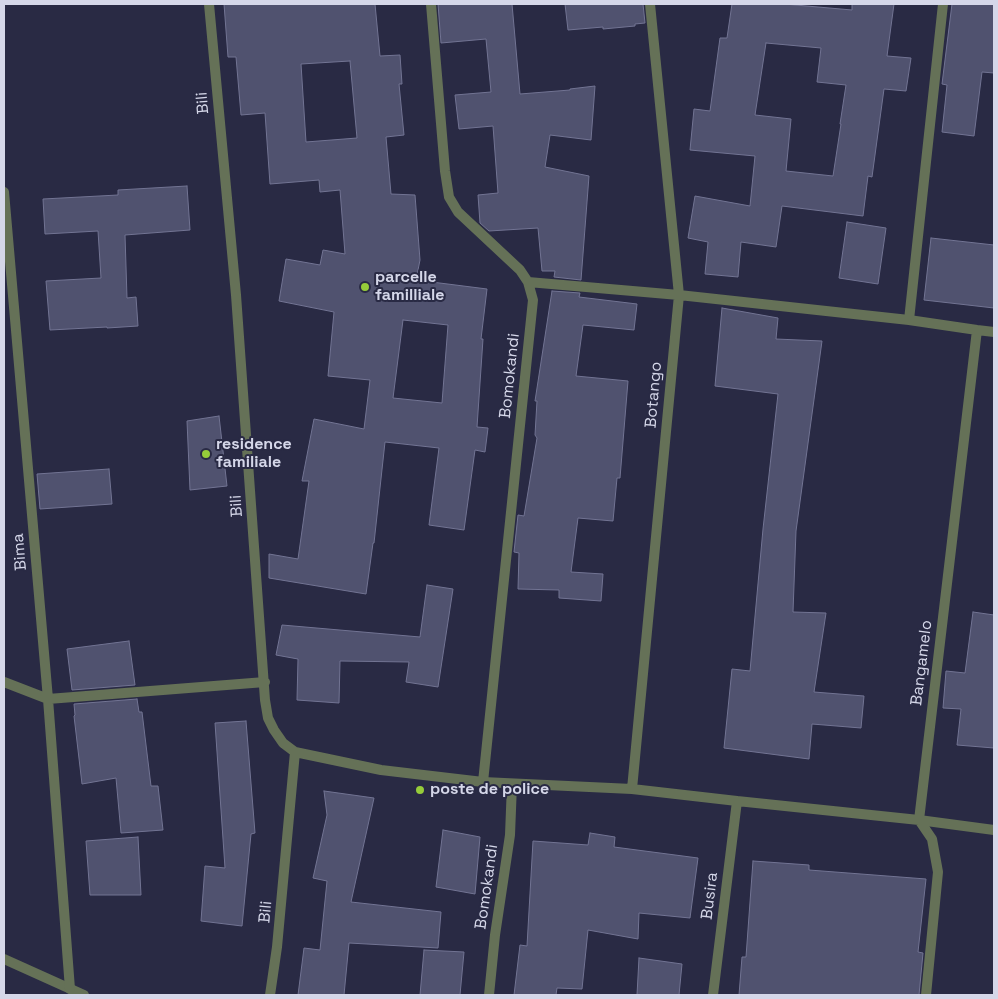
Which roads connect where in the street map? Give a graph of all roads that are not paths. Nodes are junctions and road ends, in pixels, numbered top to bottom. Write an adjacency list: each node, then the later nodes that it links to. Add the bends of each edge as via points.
1 (209, 4): 12 (street, Bili, via 236,295)
2 (431, 4): 6 (street, Bomokandi, via 449,197 458,212 520,270)
3 (650, 4): 7 (street, Botango)
4 (943, 4): 8 (street)
5 (4, 192): 13 (street, Bima)
6 (528, 282): 7 (street); 15 (street, Bomokandi, via 533,300)
7 (679, 295): 8 (street); 17 (street, Botango)
8 (909, 320): 9 (street)
9 (977, 330): 10 (street); 19 (street, Bangamelo)
10 (994, 332)
11 (4, 682): 13 (street)
12 (265, 682): 13 (street); 14 (street, Bili, via 268,718 283,743)
13 (48, 700): 22 (street, Bima)
14 (295, 752): 15 (street, via 381,770); 24 (street, Bili)
15 (483, 782): 16 (street)
16 (512, 784): 17 (street); 25 (street, Bomokandi, via 510,835)
17 (632, 789): 18 (street)
18 (736, 801): 19 (street); 26 (street, Busira)
19 (919, 820): 20 (street); 27 (street, via 932,839 938,872)
20 (994, 830)
21 (4, 959): 22 (street)
22 (70, 989): 23 (street)
23 (84, 995)
24 (270, 995)
25 (489, 995)
26 (713, 995)
27 (926, 995)

